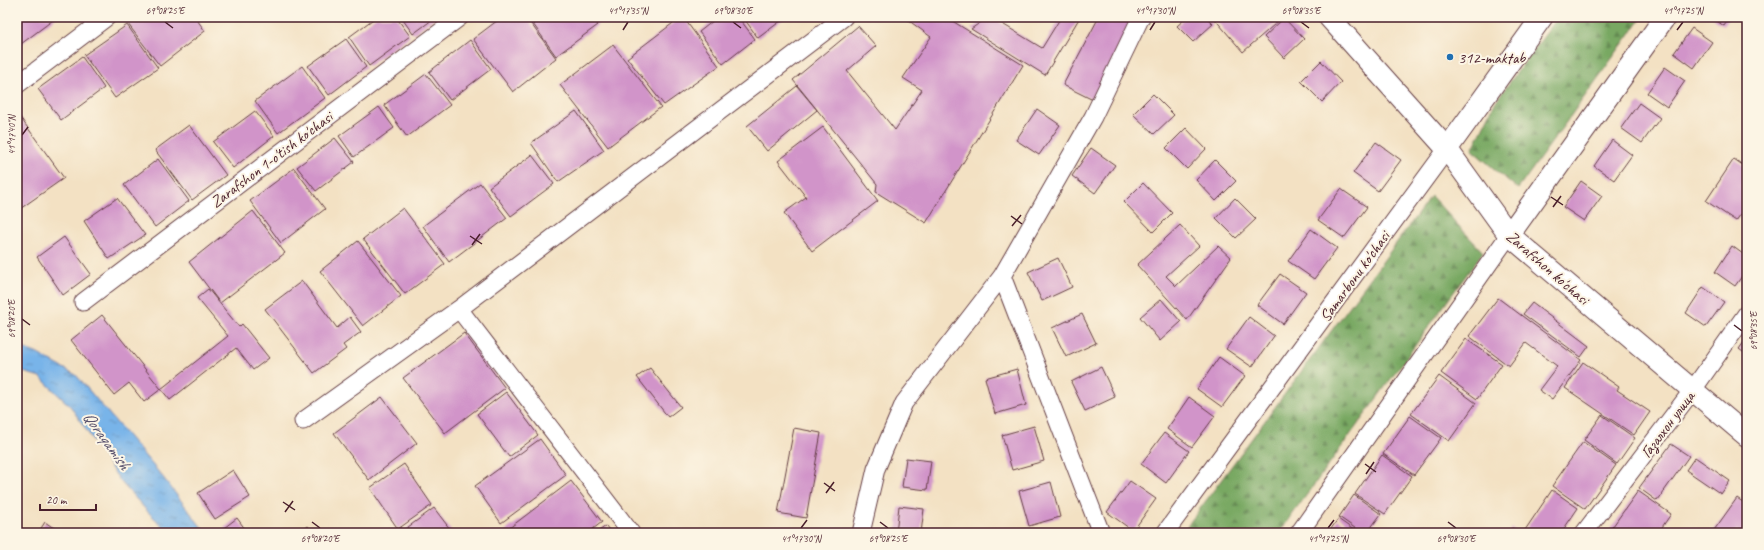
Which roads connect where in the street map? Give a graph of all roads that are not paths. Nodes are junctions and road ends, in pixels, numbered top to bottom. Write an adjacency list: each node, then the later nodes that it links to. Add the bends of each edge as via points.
1 (107, 17): 8 (street)
2 (460, 17): 12 (street, Zarafshon 1-o'tish ko'chasi)
3 (844, 17): 13 (street)
4 (1141, 17): 11 (street, via 1093,117)
5 (1329, 17): 9 (street, Zarafshon ko'chasi)
6 (1542, 17): 9 (street, Samarbonu ko'chasi)
7 (1665, 17): 10 (street)
8 (17, 85)
9 (1447, 149): 10 (street, Zarafshon ko'chasi); 21 (street, Samarbonu ko'chasi)
10 (1509, 235): 15 (street, Zarafshon ko'chasi); 22 (street)
11 (1002, 276): 19 (street, via 904,403 876,469); 20 (street)
12 (83, 302)
13 (459, 309): 16 (street); 18 (street)
14 (1747, 314): 15 (street, Газалхон улица)
15 (1692, 391): 17 (street, Zarafshon ko'chasi); 23 (street, Газалхон улица)
16 (303, 421)
17 (1747, 436)
18 (631, 533)
19 (860, 533)
20 (1101, 533)
21 (1165, 533)
22 (1299, 533)
23 (1584, 533)

